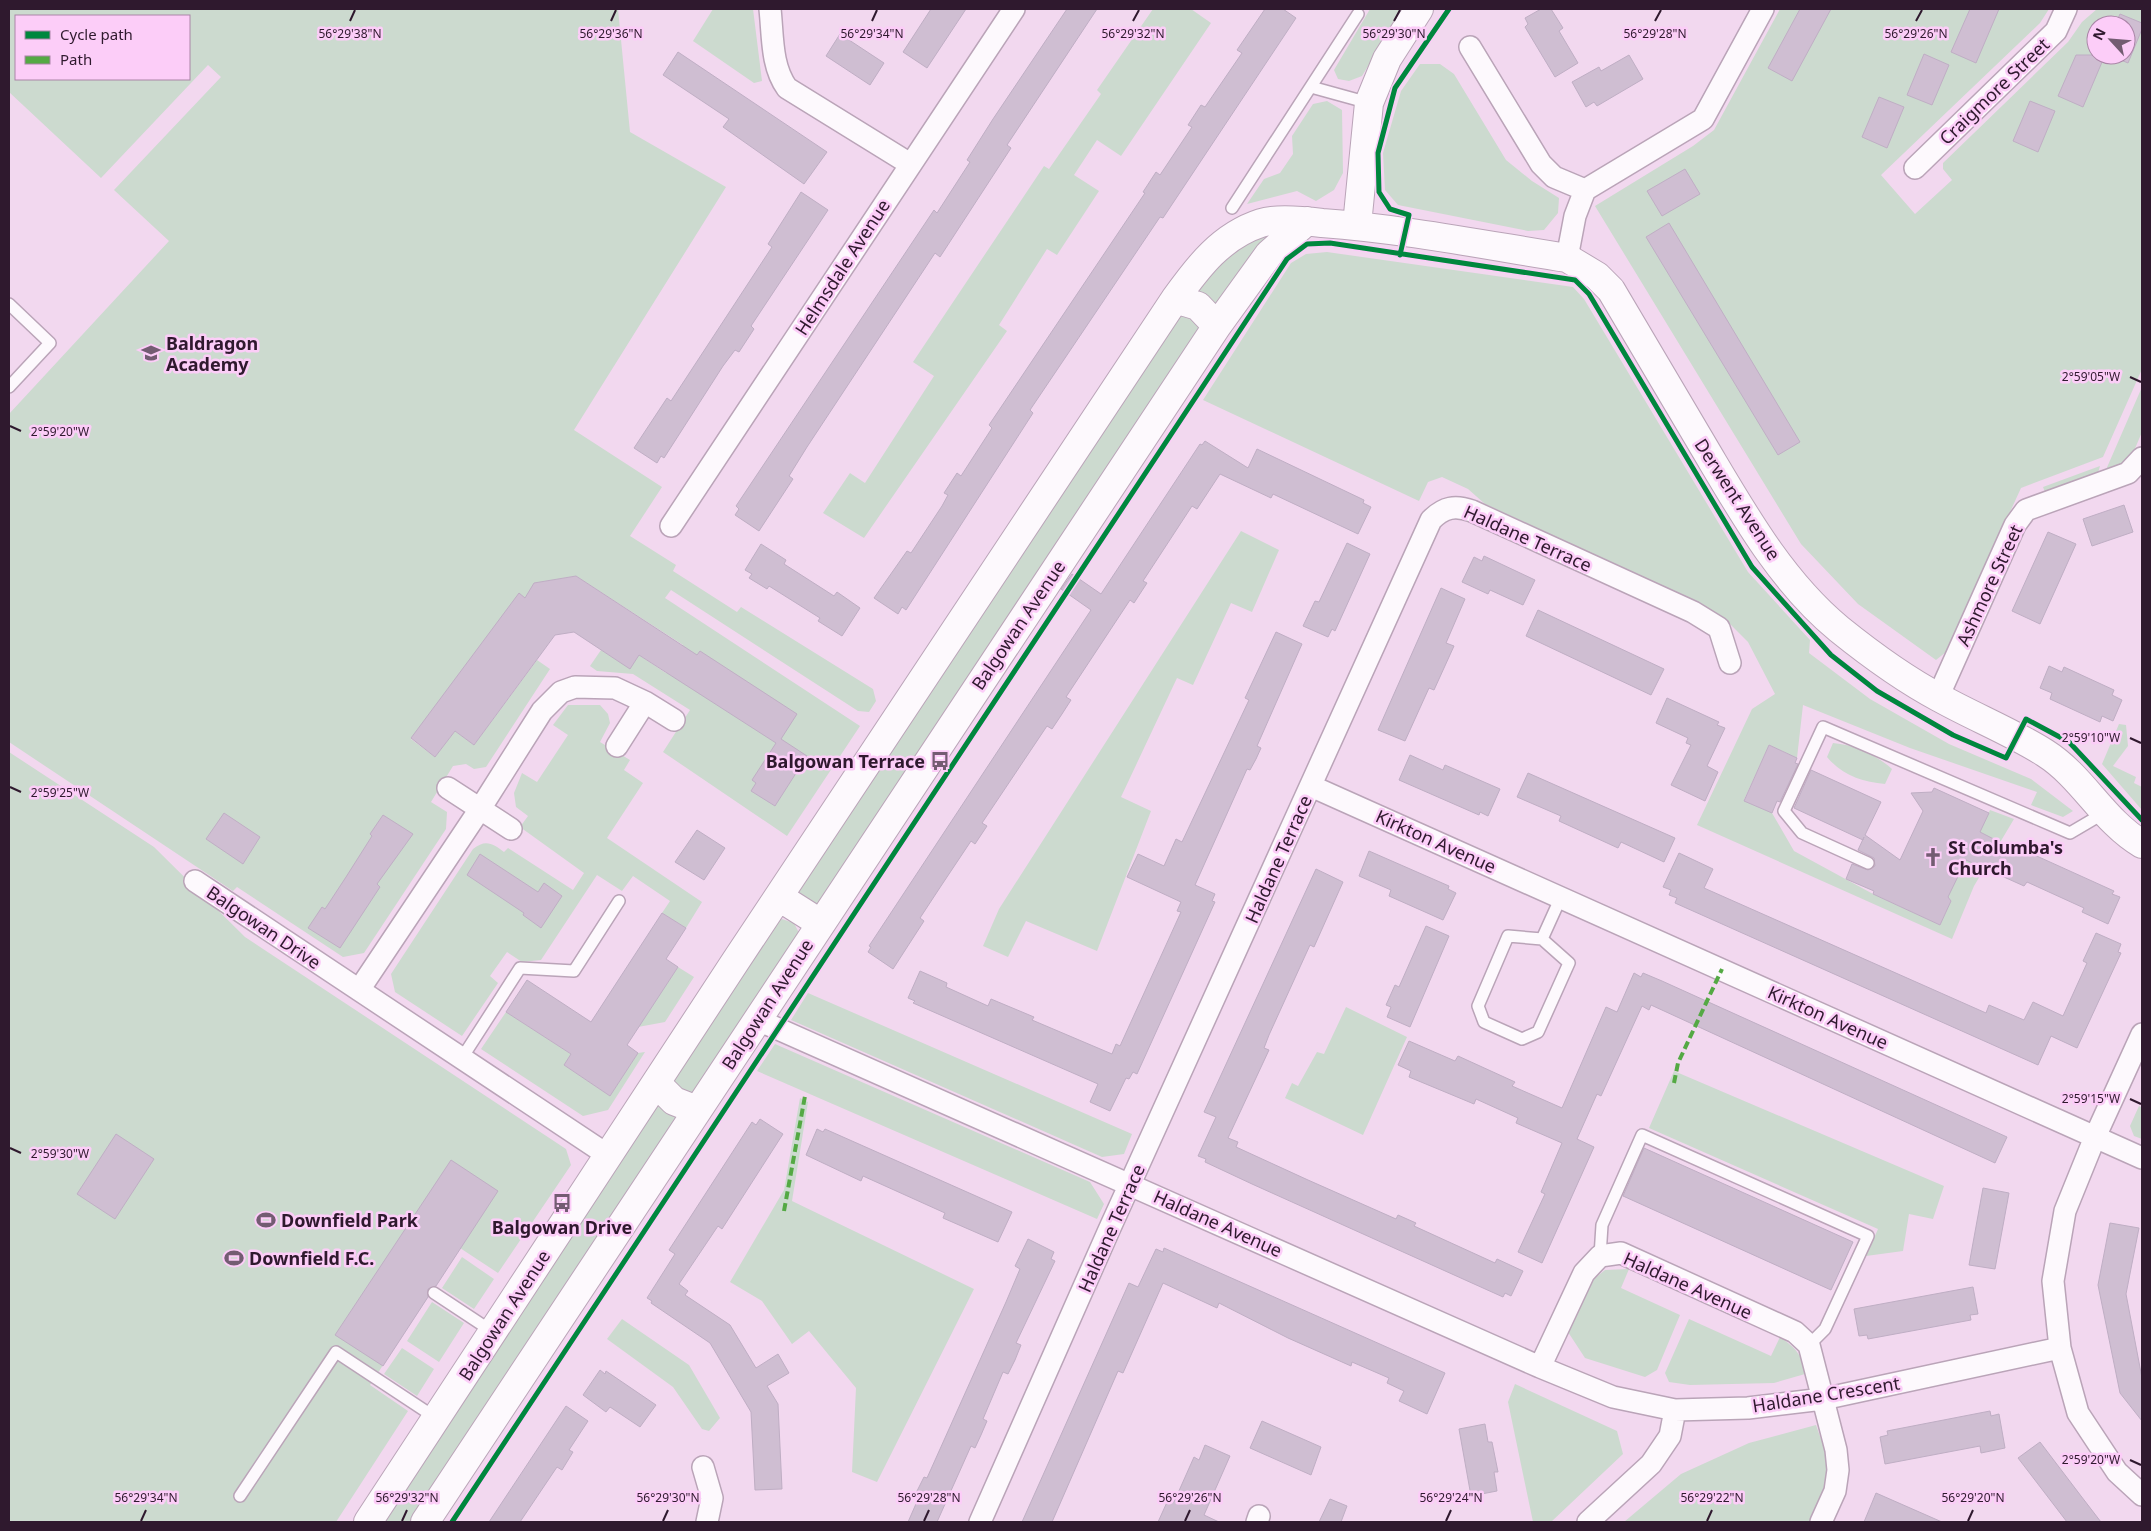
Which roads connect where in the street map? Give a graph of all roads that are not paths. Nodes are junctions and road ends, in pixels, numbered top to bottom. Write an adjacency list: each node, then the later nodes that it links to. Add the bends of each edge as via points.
1 (770, 9): 10 (street, via 779,76 787,88)
2 (1014, 9): 10 (street, Helmsdale Avenue)
3 (1419, 9): 9 (street, via 1387,59)
4 (1763, 9): 12 (street, via 1703,119)
5 (2066, 9): 11 (street, Craigmore Street, via 2056,30)
6 (1358, 14): 8 (lane)
7 (1470, 47): 12 (street, via 1540,164 1554,177)
8 (1311, 87): 9 (lane); 13 (lane)
9 (1369, 103): 15 (street)
10 (910, 164): 22 (street, Helmsdale Avenue)
11 (1915, 168)
12 (1585, 190): 16 (street)
13 (1232, 208)
14 (1307, 222): 15 (street, Derwent Avenue); 17 (street, Balgowan Avenue, via 1262,222 1224,241 1199,266); 19 (street, Balgowan Avenue, via 1269,254)
15 (1357, 225): 16 (street, Derwent Avenue)
16 (1567, 258): 24 (street, Derwent Avenue, via 1597,276 1611,290 1762,542 1806,597 1838,628 1885,664)
17 (1175, 300): 19 (street, via 1198,306); 36 (street, Balgowan Avenue)
18 (9, 304): 20 (lane, via 50,342)
19 (1216, 326): 39 (street, Balgowan Avenue)
20 (9, 387)
21 (2142, 458): 24 (street, Ashmore Street, via 2128,473 2026,510 2016,525)
22 (671, 526)
23 (1730, 663): 28 (street, Haldane Terrace, via 1718,628 1693,612 1472,510 1458,506 1440,511 1431,520)
24 (1938, 697): 31 (street, Derwent Avenue, via 2046,753 2074,777)
25 (645, 702): 26 (street); 27 (street); 30 (street, via 615,688 575,687 561,692 542,711)
26 (674, 720)
27 (617, 746)
28 (1310, 786): 37 (street, Kirkton Avenue); 50 (street, Haldane Terrace)
29 (448, 788): 30 (street)
30 (480, 809): 32 (street); 41 (street)
31 (2104, 813): 33 (street, Derwent Avenue); 34 (lane, via 2070,833 1823,727 1784,811 1802,833)
32 (511, 829)
33 (2142, 844)
34 (1868, 863)
35 (195, 881): 41 (street, Balgowan Drive)
36 (779, 897): 39 (street, Balgowan Avenue); 45 (street, Balgowan Avenue)
37 (1561, 897): 40 (lane); 47 (street, Kirkton Avenue)
38 (619, 901): 44 (lane, via 574,971 520,968)
39 (820, 923): 42 (street, Balgowan Avenue)
40 (1542, 939): 40 (lane, via 1508,936 1478,1006 1484,1022 1522,1039 1538,1032 1569,963)
41 (359, 990): 44 (street, Balgowan Drive)
42 (758, 1020): 46 (street, Balgowan Avenue); 50 (street, Haldane Avenue)
43 (2142, 1034): 47 (street)
44 (462, 1058): 48 (street, Balgowan Drive)
45 (657, 1084): 46 (street, via 674,1101); 48 (street, Balgowan Avenue)
46 (697, 1110): 64 (street, Balgowan Avenue)
47 (2095, 1137): 49 (street, Kirkton Avenue); 55 (street, via 2065,1211 2053,1281)
48 (609, 1156): 53 (street, Balgowan Avenue)
49 (2142, 1158)
50 (1130, 1184): 56 (street, Haldane Avenue); 66 (street, Haldane Terrace)
51 (1600, 1256): 54 (street, Haldane Avenue, via 1621,1253 1795,1332); 54 (lane, via 1602,1225 1642,1135 1868,1236 1824,1329); 56 (street, Haldane Avenue, via 1584,1273)
52 (434, 1293): 53 (lane)
53 (493, 1332): 59 (street, Balgowan Avenue)
54 (1809, 1345): 57 (street)
55 (2060, 1348): 57 (street, Haldane Crescent); 61 (street, via 2078,1413 2117,1472)
56 (1540, 1366): 58 (street, Haldane Avenue, via 1613,1397)
57 (1823, 1399): 58 (street, Haldane Crescent, via 1748,1408); 68 (street, via 1838,1470 1835,1490)
58 (1675, 1410): 67 (street, via 1670,1436 1651,1464)
59 (437, 1418): 62 (lane, via 336,1352); 63 (street, Balgowan Avenue)
60 (703, 1467): 65 (street, via 712,1498)
61 (2142, 1495)
62 (240, 1496)
63 (368, 1522)
64 (425, 1522)
65 (707, 1522)
66 (980, 1522)
67 (1588, 1522)
68 (1821, 1522)

